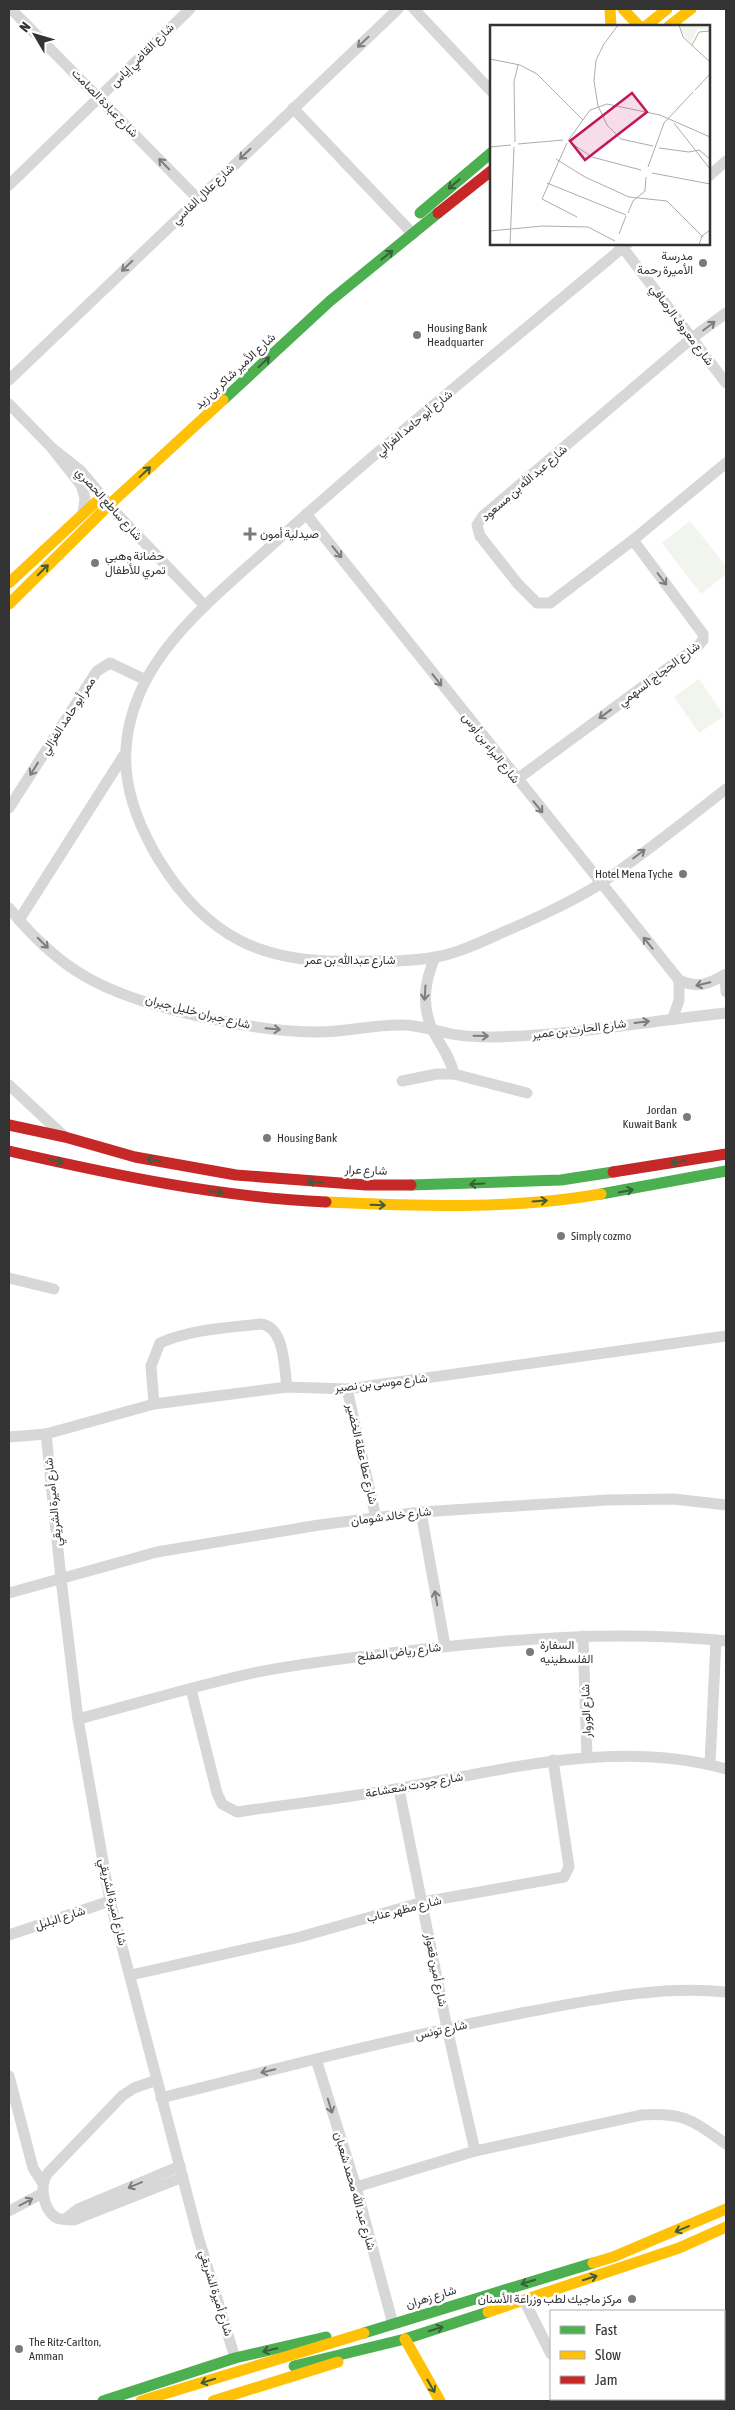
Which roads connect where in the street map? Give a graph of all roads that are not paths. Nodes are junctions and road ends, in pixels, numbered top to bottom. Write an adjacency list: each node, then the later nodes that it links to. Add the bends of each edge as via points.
1 (11, 9): 17 (street, شارع عبادة الصامت)
2 (190, 9): 17 (street, شارع القاضي إياس)
3 (398, 9): 18 (street, شارع علال الفاسي, one-way to 18)
4 (414, 9): 16 (street)
5 (610, 9): 11 (main road)
6 (623, 9): 12 (main road)
7 (648, 9): 10 (main road)
8 (667, 9): 10 (main road)
9 (691, 9): 15 (main road)
10 (657, 17): 13 (main road); 14 (main road)
11 (611, 25)
12 (638, 25)
13 (647, 25)
14 (664, 25)
15 (670, 25)
16 (490, 90)
17 (100, 97): 23 (street, شارع القاضي إياس); 24 (street, شارع عبادة الصامت, one-way to 17)
18 (293, 108): 24 (street, شارع علال الفاسي, one-way to 24); 25 (street)
19 (490, 154): 25 (main road, شارع الأمير شاكر بن زيد, one-way to 25)
20 (726, 161): 22 (street)
21 (490, 172): 25 (main road, شارع الأمير شاكر بن زيد)
22 (710, 175)
23 (9, 185)
24 (198, 199): 29 (street, شارع علال الفاسي, one-way to 29)
25 (409, 229): 34 (main road, شارع الأمير شاكر بن زيد, via 323,294)
26 (623, 245): 28 (street, شارع معروف الرصافي); 36 (street, شارع أبو حامد الغزالي)
27 (726, 313): 28 (street, one-way to 27)
28 (692, 338): 30 (street, شارع معروف الرصافي); 37 (street, شارع عبد الله بن مسعود, via 477,525 478,533 503,567 533,600 541,604 550,603)
29 (9, 380)
30 (726, 383)
31 (9, 404): 32 (street, شارع ساطع الحصري)
32 (52, 448): 34 (street, شارع ساطع الحصري, via 80,470); 35 (street, شارع ساطع الحصري, via 81,485 85,498)
33 (726, 463): 37 (street, شارع عبد الله بن مسعود)
34 (105, 501): 35 (main road, شارع الأمير شاكر بن زيد); 39 (main road, شارع الأمير شاكر بن زيد, one-way to 34); 40 (street, شارع ساطع الحصري)
35 (83, 514): 38 (main road, شارع الأمير شاكر بن زيد)
36 (306, 514): 40 (street, شارع أبو حامد الغزالي); 43 (street, شارع البراء بن أوس, one-way to 43)
37 (633, 540): 43 (street, شارع الحجاج السهمي, one-way to 43, via 703,634 703,640)
38 (9, 583)
39 (9, 604)
40 (205, 606): 41 (street, شارع عبدالله بن عمر)
41 (146, 680): 42 (street, شارع عبدالله بن عمر); 45 (street, ممر أبو حامد الغزالي, one-way to 45, via 110,663 97,671)
42 (124, 755): 48 (street); 49 (street, شارع عبدالله بن عمر, via 130,794 157,856 184,895 222,930 243,944 292,959 334,962)
43 (516, 780): 46 (street, شارع البراء بن أوس, one-way to 46)
44 (726, 789): 46 (street, شارع عبدالله بن عمر, one-way to 44)
45 (9, 808)
46 (600, 883): 49 (street, شارع عبدالله بن عمر, via 516,927 470,947); 51 (street, شارع البراء بن أوس, one-way to 46)
47 (9, 908): 48 (street, شارع جبران خليل جبران)
48 (18, 920): 55 (street, شارع جبران خليل جبران, one-way to 55, via 52,953 89,978 173,1008 267,1028 320,1032 402,1025)
49 (435, 957): 55 (street, one-way to 55, via 424,997)
50 (725, 974): 51 (street, one-way to 51, via 703,986); 52 (street)
51 (679, 980): 54 (street, via 679,1000)
52 (726, 992)
53 (726, 1013): 54 (street, شارع الحارث بن عمير)
54 (673, 1018): 55 (street, شارع الحارث بن عمير, one-way to 54, via 461,1036 533,1035)
55 (432, 1029): 56 (street, via 449,1057)
56 (454, 1074): 57 (street); 59 (street)
57 (402, 1081)
58 (9, 1085): 61 (street)
59 (527, 1093)
60 (9, 1125): 61 (main road, شارع عرار)
61 (65, 1137): 63 (main road, شارع عرار, one-way to 61, via 561,1180 366,1185 236,1175 136,1156)
62 (9, 1151): 64 (main road, one-way to 64, via 121,1178 196,1189 313,1202 442,1207 578,1198)
63 (726, 1154)
64 (726, 1171)
65 (9, 1278): 66 (street)
66 (54, 1289)
67 (726, 1336): 69 (street, شارع موسى بن نصير)
68 (287, 1387): 69 (street, شارع موسى بن نصير); 70 (street, شارع موسى بن نصير); 70 (street, via 279,1338 274,1329 261,1324 209,1330 160,1343 151,1366)
69 (348, 1389): 75 (street, شارع عطا عقلة الخضير)
70 (154, 1404): 71 (street, شارع موسى بن نصير)
71 (46, 1434): 72 (street, شارع موسى بن نصير); 76 (street, شارع أميرة الشريقي)
72 (9, 1437)
73 (726, 1504): 74 (street, شارع خالد شومان, via 607,1500)
74 (421, 1512): 75 (street, شارع خالد شومان); 80 (street, one-way to 74)
75 (376, 1518): 76 (street, شارع خالد شومان, via 157,1552)
76 (61, 1579): 77 (street, شارع خالد شومان); 82 (street, شارع أميرة الشريقي)
77 (9, 1593)
78 (583, 1636): 79 (street, شارع رياض المفلح); 80 (street, شارع رياض المفلح); 83 (street, شارع الوروار)
79 (721, 1641): 85 (street)
80 (445, 1646): 81 (street, شارع رياض المفلح, via 305,1663)
81 (191, 1689): 82 (street, شارع رياض المفلح); 87 (street, شارع جودت شعشاعة, via 217,1793 222,1804 229,1809 237,1812)
82 (78, 1719): 88 (street, شارع أميرة الشريقي)
83 (587, 1757): 84 (street, شارع جودت شعشاعة); 85 (street, شارع جودت شعشاعة, via 645,1756)
84 (553, 1760): 87 (street, شارع جودت شعشاعة); 89 (street, شارع مظهر عناب, via 569,1867 564,1877)
85 (710, 1764): 86 (street, شارع جودت شعشاعة)
86 (726, 1769)
87 (399, 1789): 89 (street, شارع أمين قعوار)
88 (110, 1902): 90 (street, شارع البلبل); 91 (street, شارع أميرة الشريقي)
89 (423, 1902): 91 (street, شارع مظهر عناب, via 300,1937); 93 (street, شارع أمين قعوار)
90 (9, 1935)
91 (130, 1975): 96 (street, شارع أميرة الشريقي)
92 (726, 1992): 93 (street, شارع تونس, via 673,1991 603,1998)
93 (447, 2028): 94 (street, شارع تونس); 99 (street, شارع أمين قعوار)
94 (316, 2059): 97 (street, شارع تونس, one-way to 97); 101 (street, شارع عبد الله محمد شعبان, one-way to 101)
95 (9, 2076): 102 (street, via 33,2168)
96 (157, 2080): 97 (street, شارع أميرة الشريقي); 102 (street, via 122,2096 48,2174)
97 (161, 2098): 100 (street, شارع أميرة الشريقي)
98 (726, 2144): 99 (street, via 694,2121 665,2113 641,2115)
99 (475, 2151): 101 (street)
100 (181, 2171): 102 (street, via 78,2209 65,2219 54,2216); 112 (street, شارع أميرة الشريقي)
101 (356, 2187): 107 (street, شارع عبد الله محمد شعبان)
102 (43, 2188): 104 (street, one-way to 102)
103 (726, 2209): 107 (main road, شارع زهران, one-way to 107, via 613,2257)
104 (9, 2211)
105 (726, 2227): 106 (main road, one-way to 105, via 679,2248)
106 (524, 2300): 109 (main road, one-way to 106); 111 (street)
107 (393, 2324): 108 (main road, شارع زهران)
108 (370, 2331): 112 (main road, one-way to 112); 115 (main road, شارع زهران, one-way to 115)
109 (405, 2339): 110 (main road); 118 (main road, one-way to 118)
110 (390, 2344): 113 (main road); 116 (main road, via 315,2360)
111 (550, 2352)
112 (235, 2358): 114 (main road)
113 (247, 2397): 117 (main road)
114 (104, 2401)
115 (141, 2401)
116 (176, 2401)
117 (213, 2401)
118 (440, 2401)

